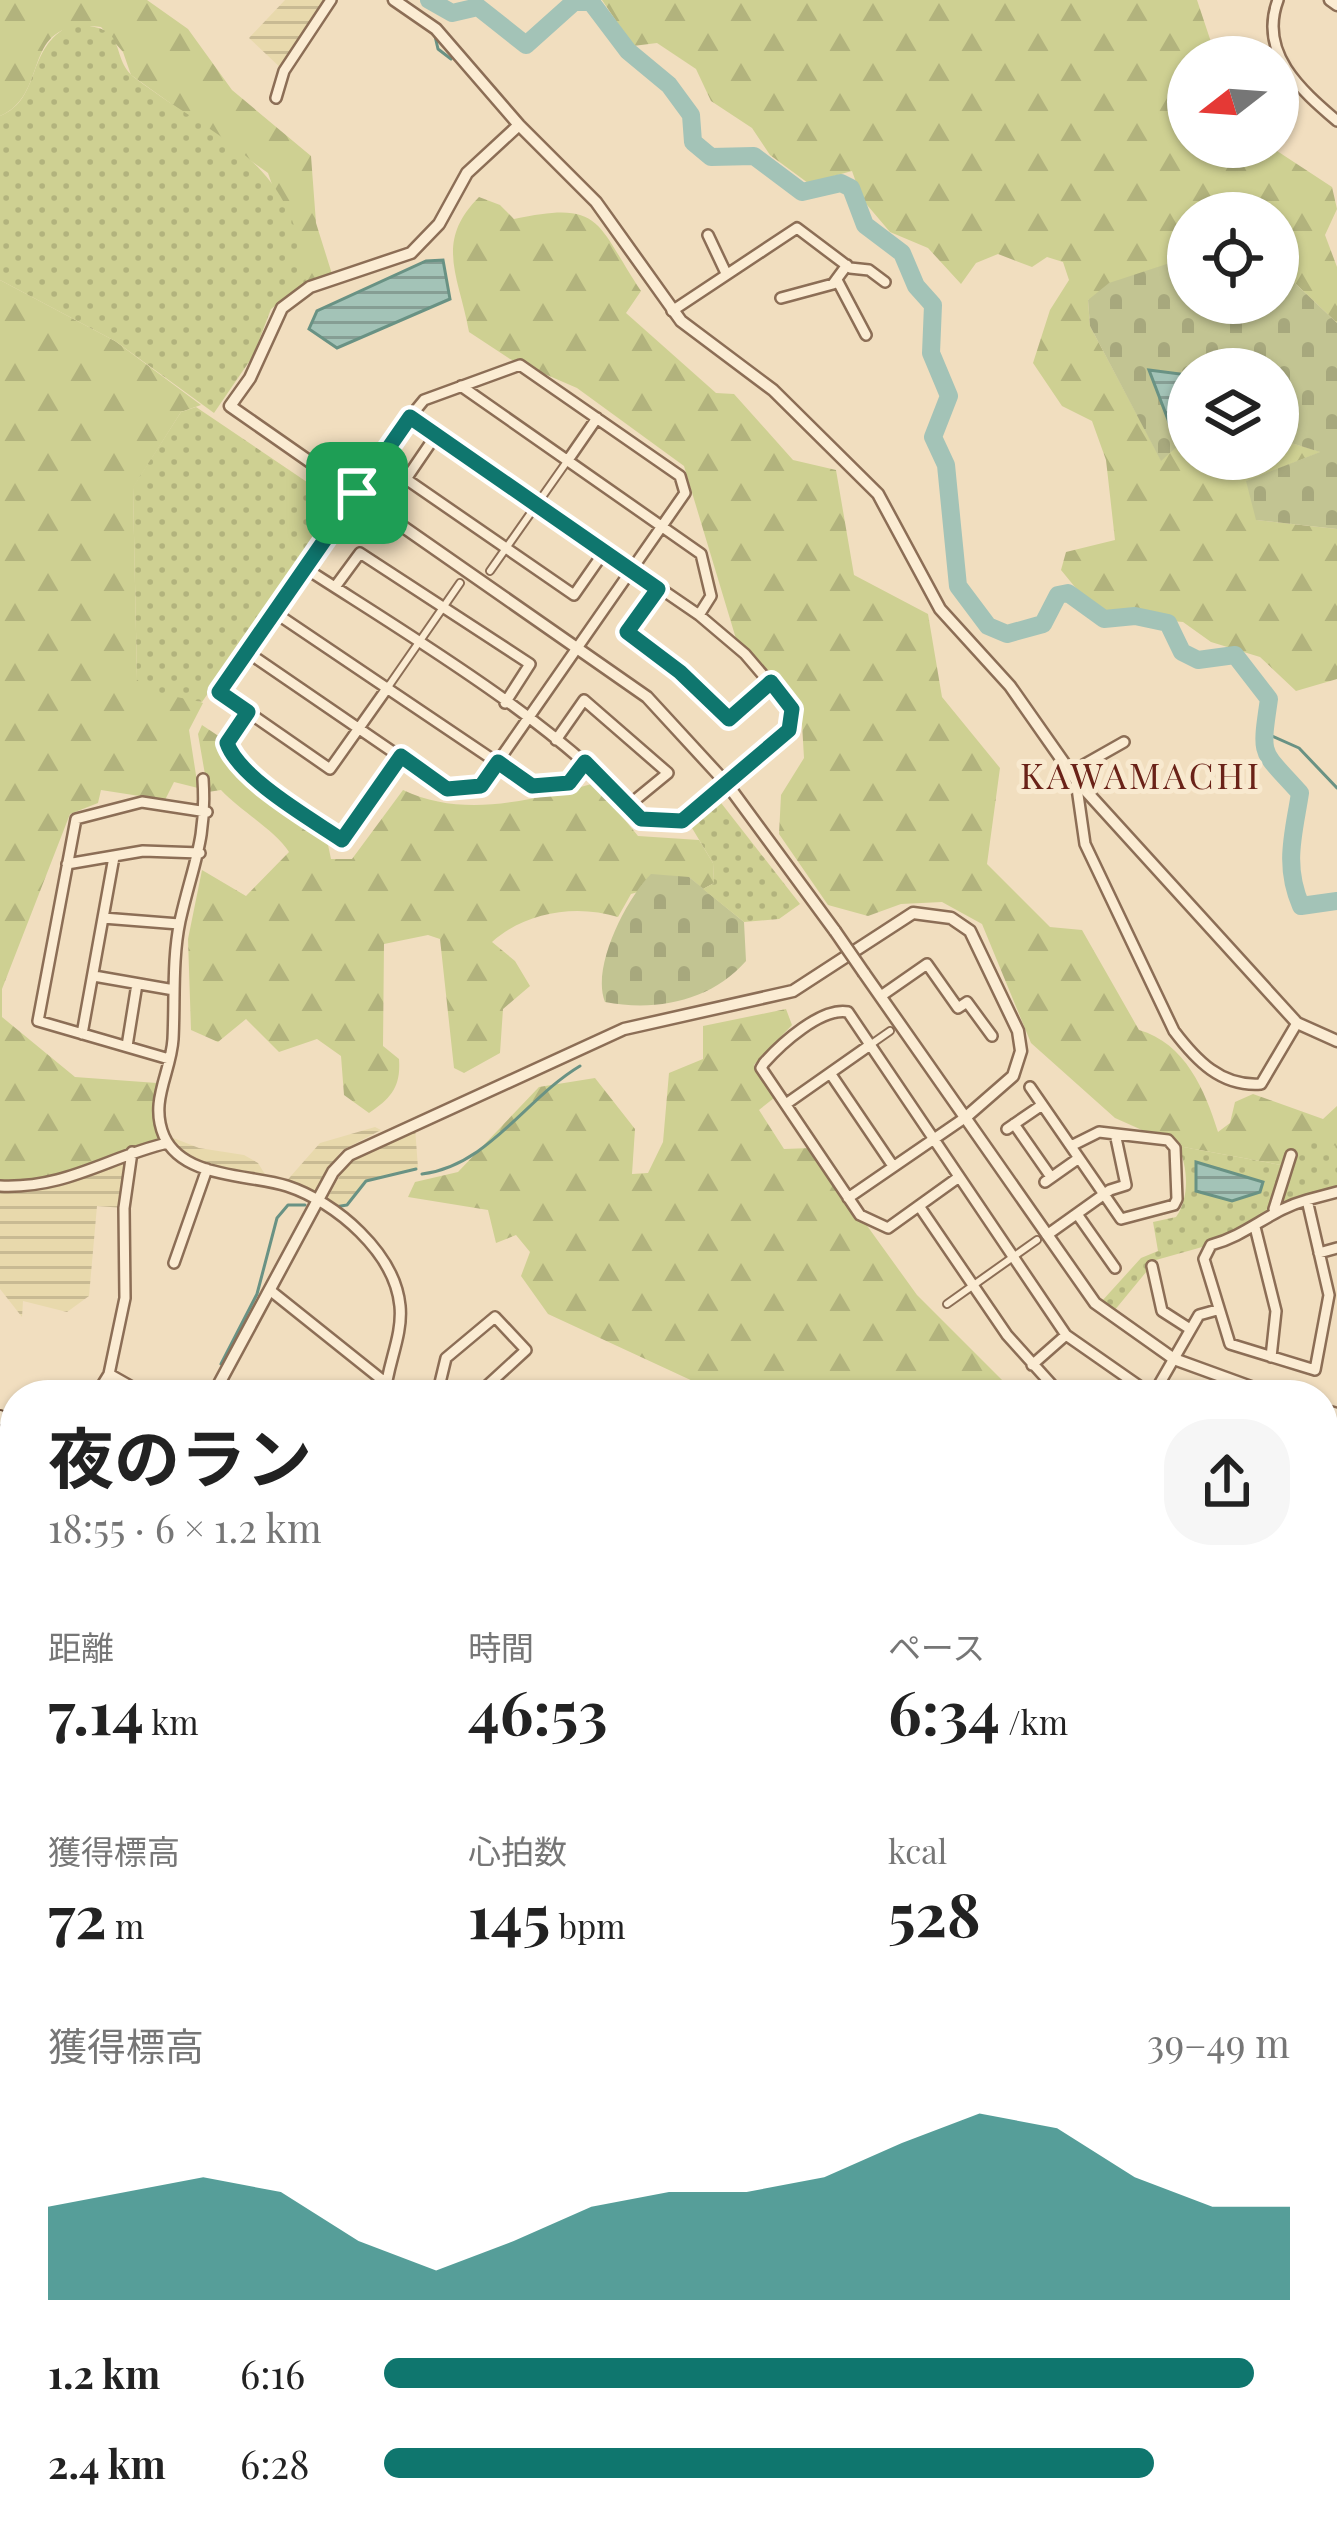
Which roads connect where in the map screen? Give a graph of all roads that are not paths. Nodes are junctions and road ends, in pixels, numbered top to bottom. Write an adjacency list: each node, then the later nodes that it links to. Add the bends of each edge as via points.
1 (331, 0): 5 (street, via 284,71)
2 (394, 0): 7 (street, via 436,29)
3 (1259, 0): 4 (street)
4 (1276, 6): 6 (street, via 1275,40 1287,73)
5 (276, 98)
6 (1337, 121)
7 (519, 125): 14 (street, via 614,224); 21 (street, via 467,173 429,238 411,253 310,287 282,308 230,406)
8 (708, 235): 10 (street)
9 (847, 265): 10 (street, via 797,228); 11 (street); 12 (street)
10 (725, 271): 14 (street)
11 (837, 280): 13 (street); 15 (street)
12 (885, 282)
13 (781, 298)
14 (672, 311): 49 (street, via 790,405 878,494 940,609 1010,686)
15 (866, 334)
16 (461, 386): 17 (street, via 424,400); 18 (street, via 520,365); 20 (street)
17 (410, 417): 19 (street); 21 (street)
18 (597, 418): 20 (street); 23 (street, via 680,476 685,493)
19 (436, 435): 22 (street); 24 (street, via 406,479)
20 (568, 460): 22 (street); 23 (street)
21 (357, 493): 26 (street); 36 (street)
22 (536, 505): 24 (street); 25 (street)
23 (661, 528): 28 (street); 34 (street, via 701,554 711,596)
24 (506, 549): 25 (street, via 574,595); 27 (street)
25 (604, 552): 28 (street)
26 (305, 568): 30 (street); 33 (street)
27 (490, 571)
28 (632, 571): 31 (street); 36 (street)
29 (460, 583): 32 (street)
30 (335, 587): 32 (street, via 360,553); 35 (street)
31 (658, 589): 34 (street); 38 (street, via 627,632 729,719)
32 (445, 604): 35 (street); 40 (street, via 530,664)
33 (274, 612): 37 (street); 39 (street)
34 (699, 615): 38 (street)
35 (417, 644): 39 (street); 40 (street)
36 (578, 646): 42 (street); 51 (street, via 647,697)
37 (247, 652): 41 (street, via 219,692); 43 (street)
38 (771, 682): 51 (street, via 792,709 789,730)
39 (388, 687): 43 (street); 47 (street)
40 (505, 703): 42 (street)
41 (248, 712): 43 (street, via 330,769); 46 (street, via 227,743 232,757 342,840)
42 (530, 720): 44 (street); 47 (street)
43 (359, 728): 46 (street)
44 (556, 740): 48 (street); 52 (street, via 584,700 631,736 668,773)
45 (1124, 742): 49 (street)
46 (401, 756): 47 (street, via 447,789 481,786)
47 (498, 762): 48 (street, via 532,786 569,783)
48 (585, 762): 52 (street)
49 (1074, 776): 63 (street); 63 (street, via 1085,844 1188,1049 1229,1081 1261,1084)
50 (203, 779): 53 (street)
51 (727, 784): 52 (street, via 682,821 641,819); 62 (street, bridge)
52 (629, 805)
53 (207, 812): 54 (street); 56 (street, via 142,802 76,819)
54 (200, 853): 55 (street); 58 (street)
55 (114, 856): 56 (street); 57 (street)
56 (67, 864): 65 (street, via 38,1021)
57 (103, 918): 58 (street); 59 (street)
58 (179, 925): 61 (street)
59 (94, 976): 60 (street); 65 (street)
60 (137, 984): 61 (street); 69 (street)
61 (174, 990): 70 (street)
62 (881, 996): 66 (street, via 927,964 958,1008 967,1002); 75 (street)
63 (1297, 1023): 67 (street)
64 (890, 1031): 68 (street)
65 (82, 1034): 69 (street)
66 (992, 1036)
67 (1337, 1041)
68 (870, 1045): 71 (street); 73 (street, via 848,1012 837,1010 791,1036 761,1069); 76 (street)
69 (127, 1046): 70 (street)
70 (170, 1059): 78 (street, via 158,1101)
71 (830, 1073): 73 (street); 83 (street)
72 (1030, 1087): 74 (street)
73 (786, 1104): 89 (street)
74 (1042, 1105): 79 (street); 82 (street, via 1011,1127 1048,1180)
75 (966, 1117): 76 (street); 91 (street, via 1013,1076 1018,1031 970,931 951,918 913,913 794,991 624,1029 415,1120 340,1162); 96 (street)
76 (933, 1138): 83 (street); 85 (street)
77 (1116, 1138): 79 (street, via 1099,1132); 88 (street, via 1126,1185); 88 (street, via 1168,1140 1177,1199 1121,1220)
78 (167, 1143): 80 (street); 84 (street)
79 (1071, 1146): 82 (street)
80 (131, 1152): 86 (street, via 85,1176); 112 (street, via 124,1298)
81 (1291, 1155): 93 (street)
82 (1078, 1158): 88 (street)
83 (893, 1166): 89 (street)
84 (207, 1168): 91 (street, via 284,1185); 100 (street)
85 (959, 1178): 92 (street); 99 (street)
86 (0, 1186)
87 (1337, 1192): 90 (street)
88 (1104, 1194): 94 (street)
89 (848, 1198): 92 (street, via 888,1228)
90 (1307, 1200): 93 (street); 98 (street)
91 (317, 1202): 104 (street); 117 (street, via 376,1249 395,1275 400,1326)
92 (919, 1206): 103 (street)
93 (1274, 1209): 95 (street)
94 (1077, 1214): 96 (street); 102 (street)
95 (1255, 1227): 106 (street, via 1205,1252); 109 (street, via 1276,1311)
96 (1042, 1238): 99 (street); 110 (street, via 1095,1303)
97 (1337, 1248): 98 (street)
98 (1319, 1253): 109 (street, via 1329,1294 1318,1366)
99 (1014, 1257): 103 (street); 108 (street)
100 (174, 1263)
101 (1149, 1266): 107 (street, via 1156,1288 1149,1300)
102 (1114, 1268)
103 (973, 1285): 105 (street); 111 (street)
104 (271, 1291): 115 (street); 116 (street)
105 (947, 1304)
106 (1217, 1310): 107 (street, via 1198,1315); 109 (street, via 1230,1344)
107 (1190, 1329): 110 (street)
108 (1066, 1335): 111 (street); 121 (street)
109 (1271, 1357)
110 (1174, 1359): 122 (street); 123 (street)
111 (1032, 1365): 120 (street)
112 (109, 1374): 113 (street); 114 (street)
113 (105, 1380)
114 (120, 1380)
115 (220, 1380)
116 (375, 1380)
117 (388, 1380)
118 (441, 1380): 119 (street, via 446,1358 495,1317 526,1350)
119 (493, 1380)
120 (1046, 1380)
121 (1131, 1380)
122 (1162, 1380)
123 (1232, 1380)

